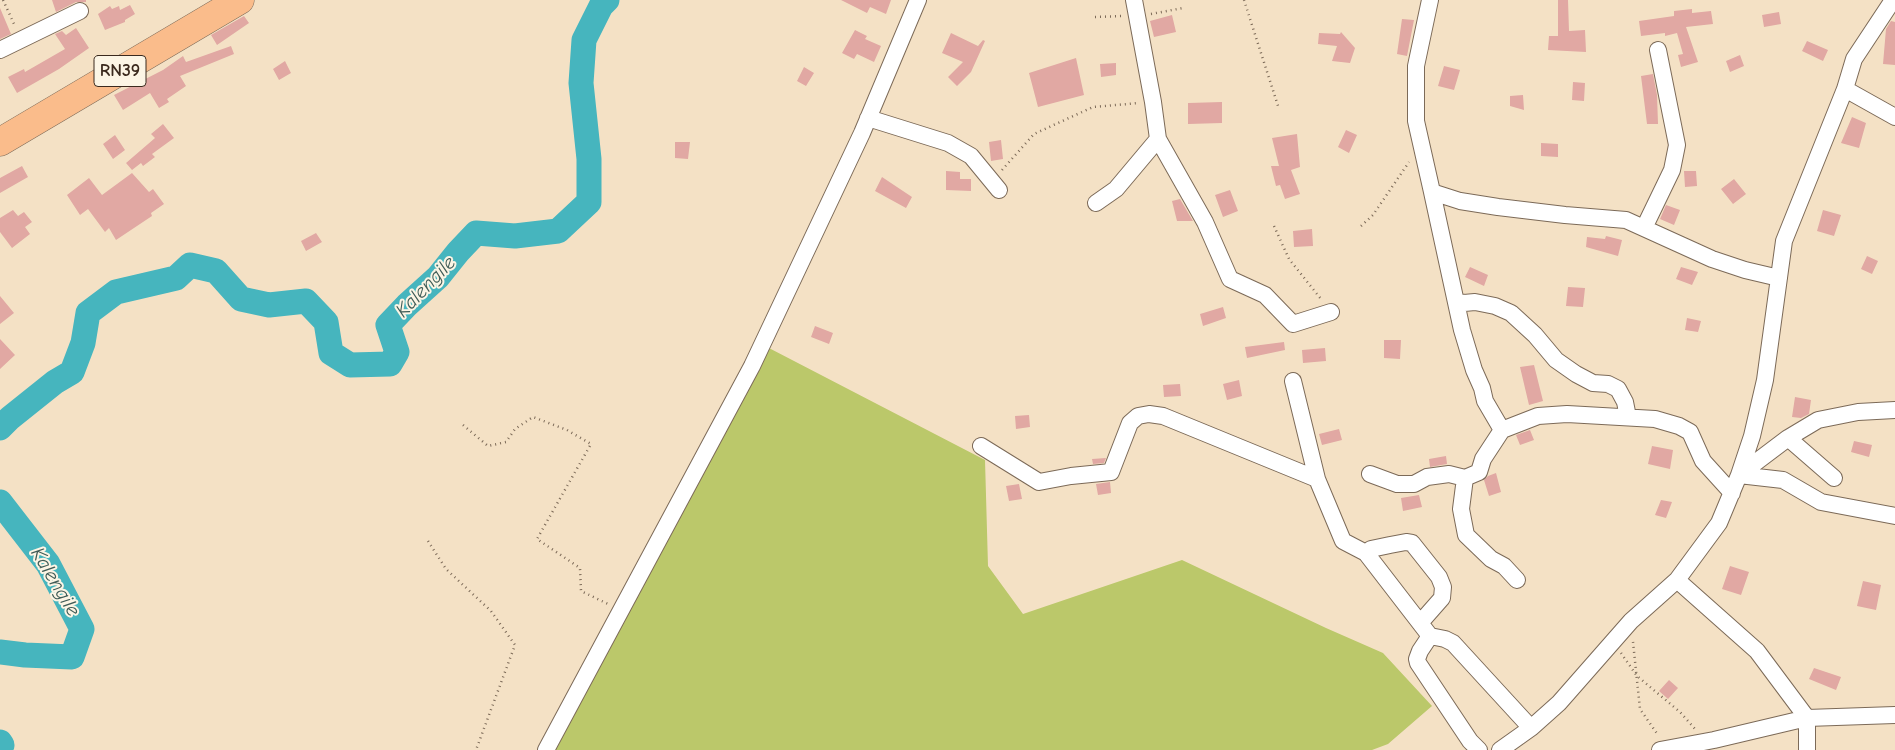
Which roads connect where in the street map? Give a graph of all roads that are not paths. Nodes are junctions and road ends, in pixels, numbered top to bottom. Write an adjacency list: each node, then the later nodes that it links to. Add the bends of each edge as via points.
1 (240, 0): 13 (highway, RN39)
2 (918, 0): 11 (street)
3 (1134, 0): 12 (street)
4 (1430, 0): 15 (street, via 1416,66 1416,121)
5 (1893, 0): 9 (street, via 1854,59)
6 (80, 11): 7 (street)
7 (0, 50)
8 (1658, 50): 17 (street, via 1677,144 1672,170)
9 (1846, 89): 10 (street); 18 (street, via 1784,241)
10 (1895, 117)
11 (868, 118): 14 (street, via 948,143 971,156); 44 (street, via 752,366)
12 (1158, 139): 16 (street, via 1116,189); 20 (street, via 1205,222 1230,279 1265,295 1293,324)
13 (0, 142)
14 (999, 190)
15 (1432, 192): 17 (street, via 1460,201 1514,209 1626,220); 19 (street)
16 (1096, 203)
17 (1644, 228): 18 (street, via 1712,259)
18 (1778, 278): 28 (street, via 1765,380)
19 (1457, 302): 23 (street, via 1495,306 1511,313 1569,370 1587,380 1618,389); 24 (street, via 1474,370 1485,401)
20 (1331, 312)
21 (1293, 381): 31 (street)
22 (1895, 410): 25 (street, via 1858,412 1818,420)
23 (1628, 418): 24 (street, via 1576,414 1538,416); 32 (street, via 1655,419 1690,432 1703,461)
24 (1502, 430): 29 (street, via 1483,458 1479,472)
25 (1788, 438): 28 (street); 30 (street)
26 (981, 446): 31 (street, via 1040,482 1111,472 1130,423 1138,416 1149,414 1163,416)
27 (1370, 474): 29 (street, via 1397,484 1414,484 1427,477 1449,474)
28 (1739, 475): 32 (street); 33 (street, via 1783,480 1821,502)
29 (1465, 478): 35 (street, via 1461,509 1466,535)
30 (1834, 478)
31 (1317, 479): 34 (street, via 1343,541)
32 (1732, 493): 36 (street, via 1719,523)
33 (1895, 516)
34 (1366, 553): 37 (street); 37 (street, via 1390,544 1412,543 1439,577 1443,587 1442,598)
35 (1516, 580)
36 (1677, 580): 40 (street, via 1757,651); 41 (street, via 1631,621 1559,703)
37 (1420, 623): 38 (street)
38 (1430, 636): 41 (street, via 1453,643); 45 (street, via 1420,651 1418,663)
39 (1895, 714): 40 (street)
40 (1807, 718): 43 (street); 47 (street)
41 (1531, 728): 46 (street)
42 (1660, 744): 43 (street)
43 (1684, 748)
44 (546, 750)
45 (1479, 750)
46 (1500, 750)
47 (1807, 750)

